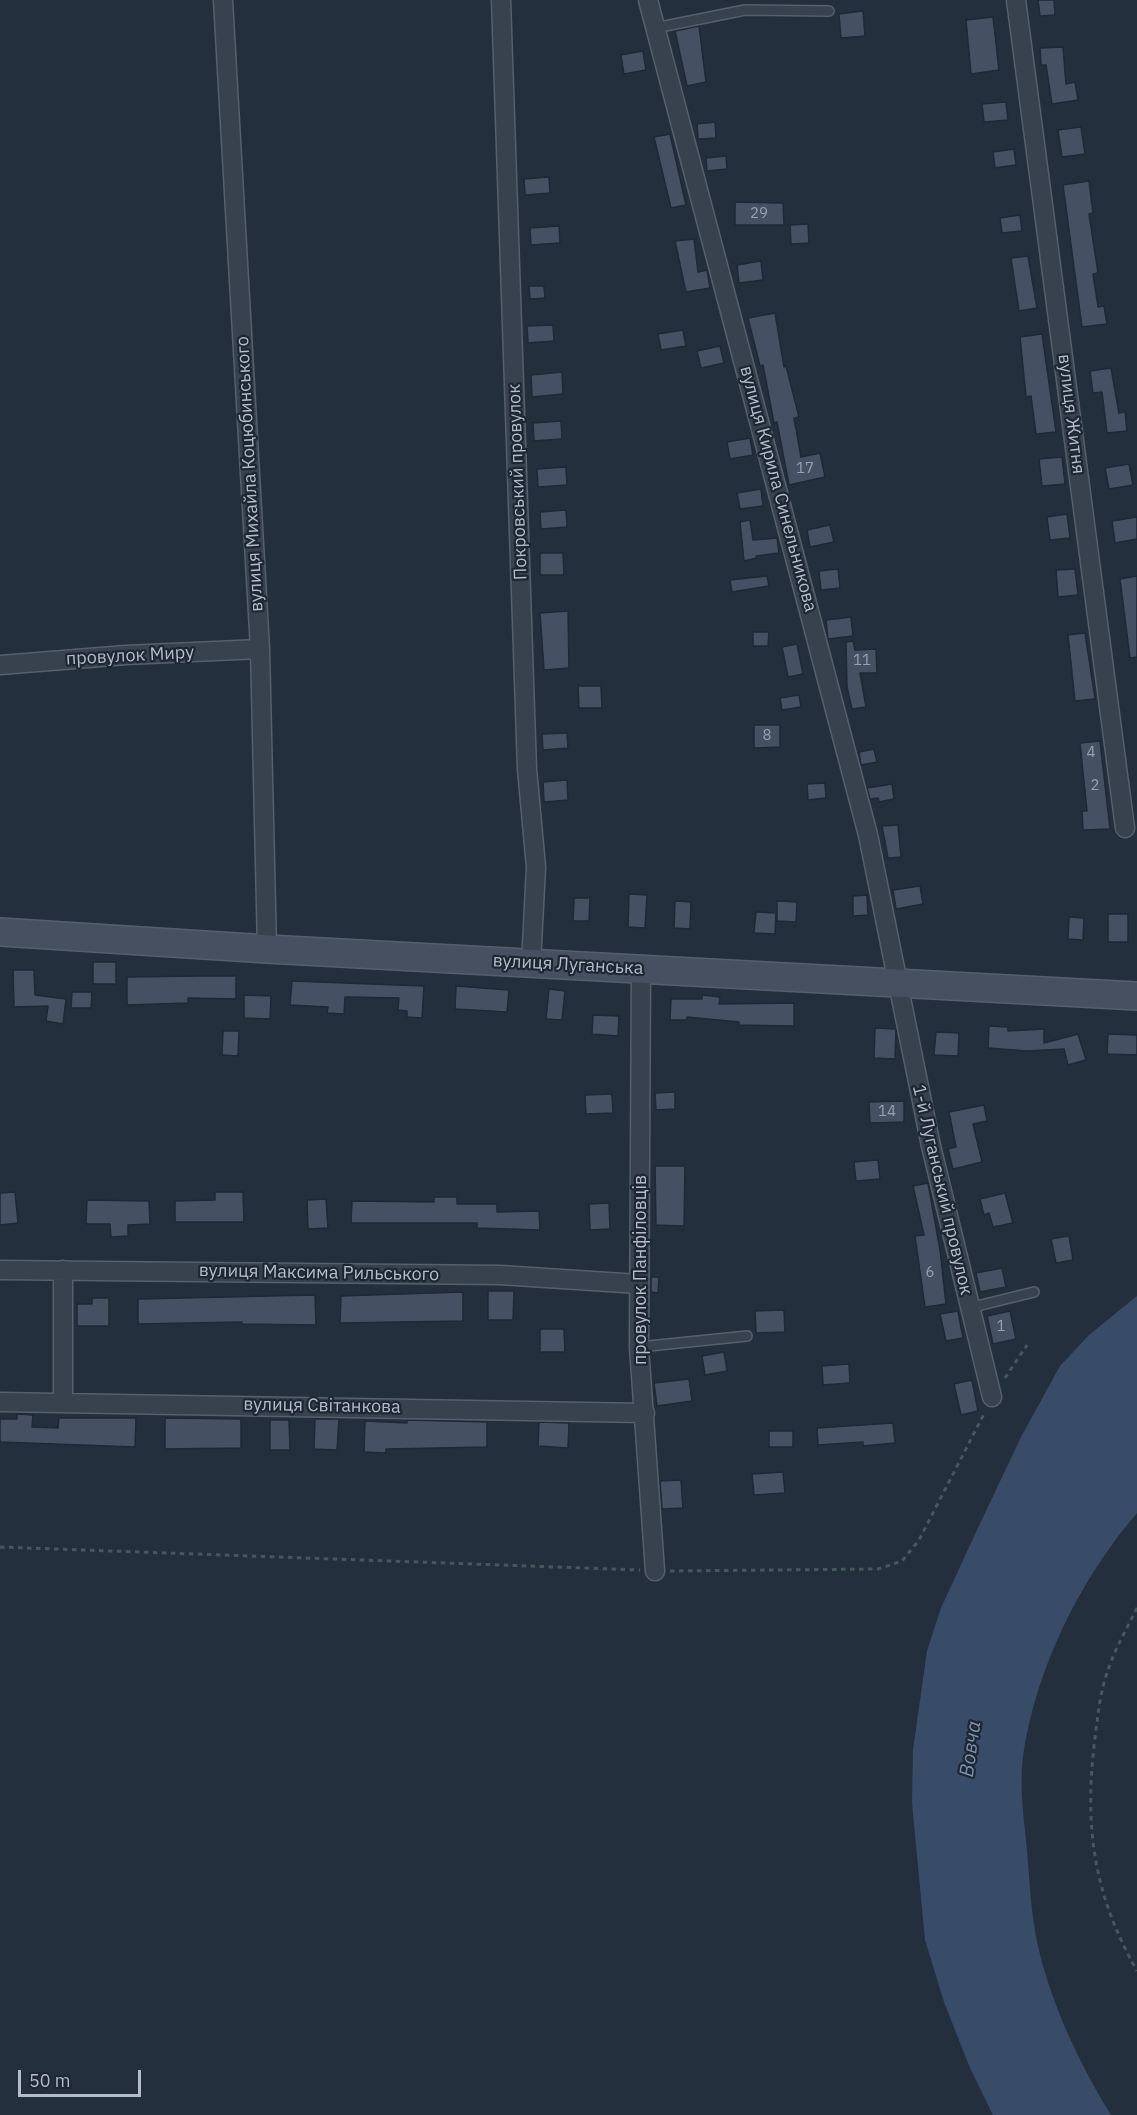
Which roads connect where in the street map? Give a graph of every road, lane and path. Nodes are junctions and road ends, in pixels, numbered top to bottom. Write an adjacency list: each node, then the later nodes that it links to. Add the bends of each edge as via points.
1 (223, 0): 7 (street, вулиця Михайла Коцюбинського)
2 (501, 0): 12 (street, Покровський провулок, via 527,769 536,867)
3 (648, 0): 6 (street, вулиця Кирила Синельникова)
4 (1016, 0): 9 (street, вулиця Житня)
5 (829, 11): 6 (lane, via 745,10)
6 (655, 28): 14 (street, вулиця Кирила Синельникова, via 865,824)
7 (260, 649): 8 (street, провулок Миру); 11 (street, вулиця Михайла Коцюбинського)
8 (0, 664)
9 (1125, 828)
10 (0, 932): 11 (main road, вулиця Луганська)
11 (267, 949): 12 (main road, вулиця Луганська)
12 (531, 964): 13 (main road, вулиця Луганська)
13 (641, 969): 14 (main road, вулиця Луганська); 18 (street, провулок Панфіловців)
14 (896, 981): 15 (main road, вулиця Луганська); 20 (street, 1-й Луганський провулок)
15 (1137, 996)
16 (0, 1270): 17 (street, вулиця Максима Рильського)
17 (63, 1270): 18 (street, вулиця Максима Рильського, via 500,1275); 25 (street)
18 (639, 1284): 23 (street, провулок Панфіловців)
19 (1034, 1292): 20 (lane)
20 (969, 1308): 24 (street, 1-й Луганський провулок)
21 (747, 1336): 23 (lane)
22 (1027, 1345): 24 (path)
23 (639, 1347): 27 (street, провулок Панфіловців)
24 (992, 1397): 29 (path, via 919,1540 894,1565 858,1570)
25 (63, 1401): 26 (street, вулиця Світанкова); 27 (street, вулиця Світанкова)
26 (0, 1402)
27 (645, 1413): 29 (street, провулок Панфіловців)
28 (0, 1547): 29 (path)
29 (656, 1571)
30 (1137, 1608): 31 (path, via 1112,1661 1101,1697 1090,1804 1091,1838 1107,1907)
31 (1137, 1971)

